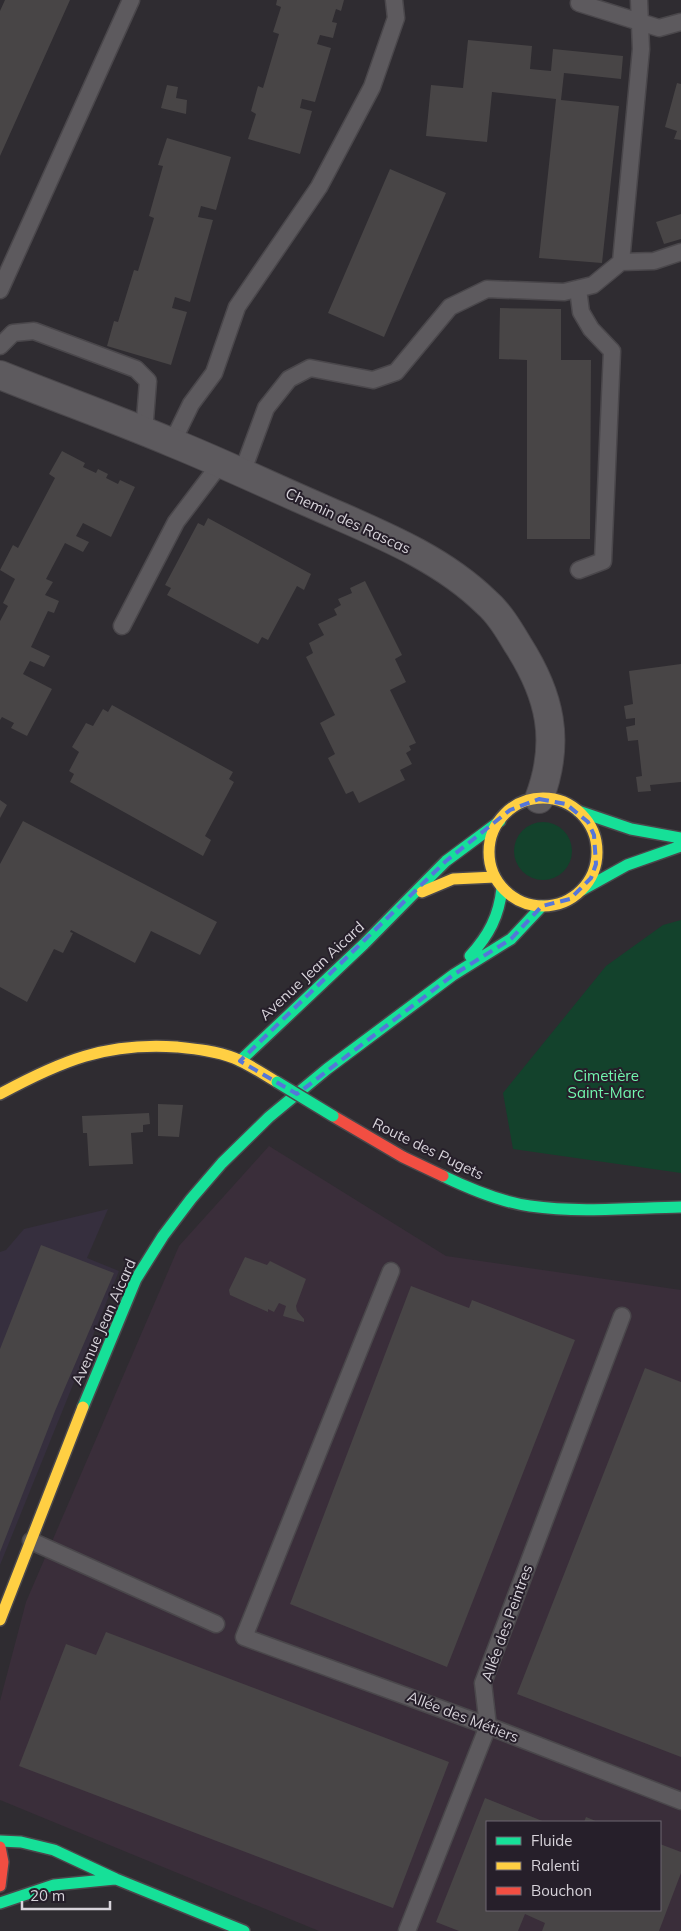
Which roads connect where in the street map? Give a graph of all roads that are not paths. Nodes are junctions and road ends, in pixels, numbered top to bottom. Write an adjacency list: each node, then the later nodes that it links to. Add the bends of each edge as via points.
1 (131, 0): 10 (lane)
2 (394, 0): 14 (lane, via 396,18 372,87 319,187 237,307 214,373 190,404)
3 (639, 0): 5 (lane)
4 (579, 4): 5 (lane)
5 (640, 22): 6 (lane, via 659,28); 8 (lane, via 641,49)
6 (681, 22)
7 (681, 252): 8 (lane, via 654,261)
8 (621, 262): 9 (lane, via 593,285)
9 (578, 289): 15 (lane, via 564,292 487,289 450,307 396,372 373,380 310,368 289,379 266,408); 16 (lane, via 581,312 591,329 612,351 603,561)
10 (0, 290)
11 (0, 346): 13 (lane, via 13,332 34,331 136,370 148,381)
12 (0, 375): 13 (street, Chemin des Rascas)
13 (144, 432): 14 (street, Chemin des Rascas)
14 (172, 443): 15 (street, Chemin des Rascas)
15 (231, 468): 17 (lane, via 176,522); 18 (street, Chemin des Rascas, via 406,546 487,602 533,668 546,700 552,732 548,772)
16 (579, 570)
17 (122, 626)
18 (539, 799): 19 (street, via 553,799); 20 (street, via 524,802)
19 (578, 811): 21 (street, via 631,829); 25 (street, via 588,822 597,850 591,878)
20 (500, 821): 23 (street, via 494,831 490,854); 26 (street, Avenue Jean Aicard, via 446,861)
21 (681, 838)
22 (681, 846): 25 (street, via 627,865)
23 (495, 877): 24 (street); 26 (street, Avenue Jean Aicard, via 453,879 428,888)
24 (502, 888): 27 (street, via 520,901); 28 (street, Avenue Jean Aicard, via 493,927)
25 (582, 890): 27 (street, via 556,905)
26 (404, 903): 29 (street, Avenue Jean Aicard)
27 (542, 906): 28 (street, Avenue Jean Aicard, via 511,939)
28 (453, 975): 34 (street, Avenue Jean Aicard, via 327,1069 269,1117 222,1163 163,1236 136,1279)
29 (240, 1060): 30 (street, Route des Pugets, via 211,1051 175,1047 137,1046 101,1050 63,1062); 31 (street, Route des Pugets, bridge, via 380,1144 483,1193 530,1206 579,1209)
30 (0, 1094)
31 (681, 1207)
32 (390, 1271): 37 (lane, Allée des Métiers, via 244,1637)
33 (622, 1316): 37 (lane, Allée des Peintres, via 483,1683)
34 (31, 1542): 35 (street, Avenue Jean Aicard); 36 (lane)
35 (0, 1620)
36 (216, 1624)
37 (488, 1726): 38 (lane, Allée des Métiers); 45 (lane, Allée des Peintres)
38 (681, 1801)
39 (0, 1841): 41 (street, via 54,1850)
40 (0, 1847): 42 (street)
41 (116, 1879): 43 (street, via 54,1885); 44 (street)
42 (0, 1886)
43 (0, 1902)
44 (244, 1931)
45 (407, 1931)

